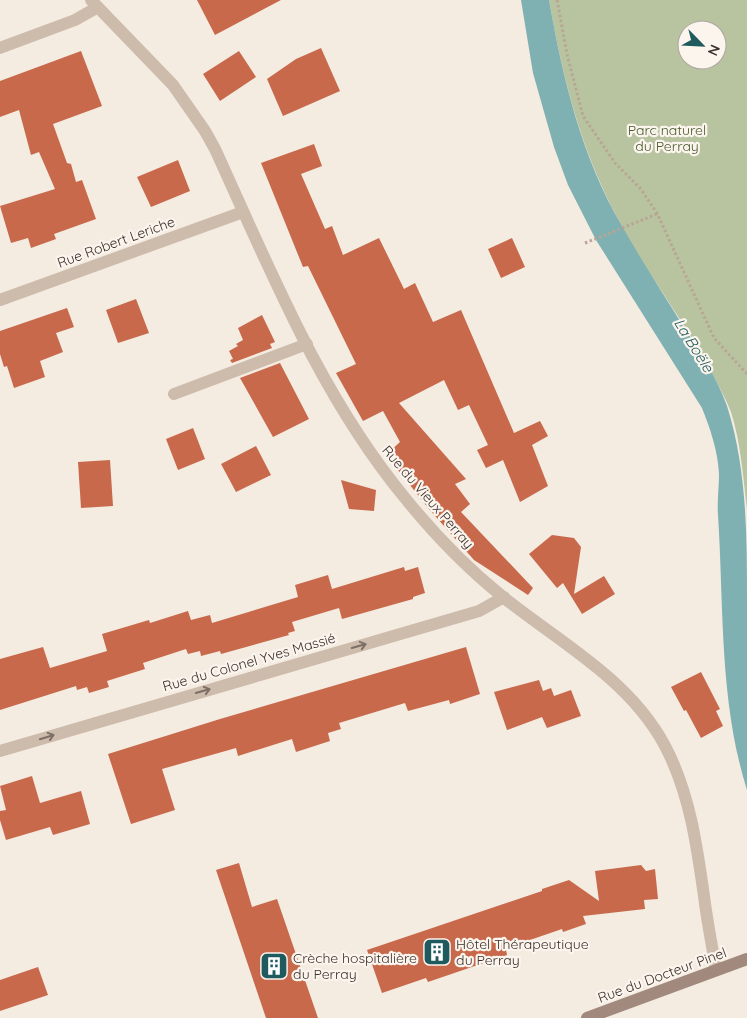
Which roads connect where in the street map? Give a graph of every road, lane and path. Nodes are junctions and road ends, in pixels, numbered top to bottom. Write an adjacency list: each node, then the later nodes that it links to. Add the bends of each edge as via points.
1 (557, 0): 5 (path, via 583,116)
2 (94, 3): 3 (street, via 75,20); 4 (street, Rue du Vieux Perray, via 173,85 208,137)
3 (0, 48)
4 (243, 212): 7 (street, Rue Robert Leriche); 8 (street, Rue du Vieux Perray)
5 (657, 214): 6 (path); 9 (path, via 714,338)
6 (585, 244)
7 (0, 300)
8 (306, 344): 10 (street); 11 (street, Rue du Vieux Perray, via 369,453 440,538)
9 (747, 374)
10 (174, 394)
11 (504, 597): 12 (street, Rue du Colonel Yves Massié, one-way to 11, via 479,610); 14 (street, Rue du Vieux Perray, via 624,690 647,717 670,755 685,795 696,840)
12 (0, 751)
13 (747, 960): 14 (main road, Rue du Docteur Pinel)
14 (716, 970): 15 (main road, Rue du Docteur Pinel)
15 (587, 1018)

